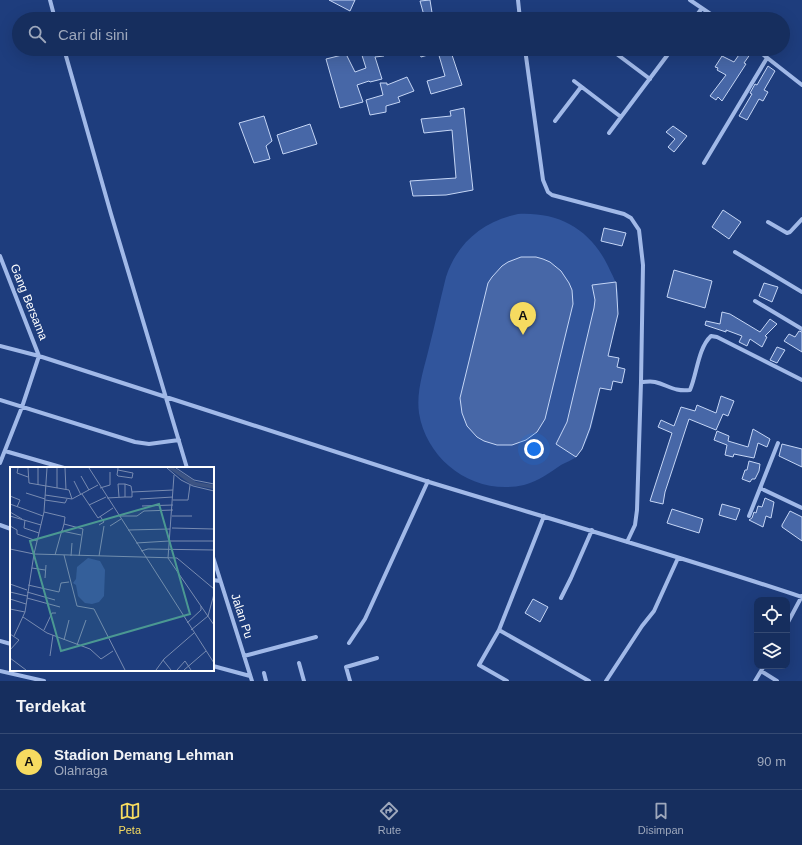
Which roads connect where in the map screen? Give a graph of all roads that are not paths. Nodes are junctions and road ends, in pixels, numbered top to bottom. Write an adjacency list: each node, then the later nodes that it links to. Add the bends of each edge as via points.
1 (50, 0): 5 (street)
2 (518, 0): 6 (street)
3 (690, 0): 4 (street)
4 (702, 8): 7 (street); 8 (street)
5 (53, 12)
6 (519, 12)
7 (699, 12)
8 (708, 12)
9 (66, 56): 34 (street)
10 (525, 56): 33 (street, via 543,180 548,192 624,214 631,218 639,230 643,265)
11 (619, 56): 15 (street)
12 (667, 56): 15 (street)
13 (765, 56): 14 (street)
14 (767, 58): 17 (street); 22 (street)
15 (650, 79): 19 (street)
16 (574, 81): 18 (street)
17 (802, 86)
18 (581, 87): 19 (street); 20 (street)
19 (621, 117): 21 (street)
20 (555, 121)
21 (609, 133)
22 (704, 163)
23 (802, 219): 24 (street, via 787,233)
24 (768, 222)
25 (735, 252): 27 (street)
26 (0, 256): 31 (street, Gang Bersama)
27 (802, 292)
28 (755, 301): 29 (street)
29 (802, 330)
30 (0, 346): 31 (street)
31 (39, 356): 34 (street); 36 (street)
32 (802, 380): 33 (street, via 712,336 707,340 690,390 682,391 652,381)
33 (641, 382): 51 (street, via 637,510 635,526)
34 (165, 396): 37 (street); 43 (street)
35 (0, 400): 36 (street)
36 (22, 407): 37 (street, via 135,442 149,444); 39 (street)
37 (180, 440): 42 (street)
38 (778, 443): 44 (street)
39 (3, 453): 40 (street); 41 (street)
40 (0, 463)
41 (60, 467)
42 (187, 467)
43 (428, 481): 46 (street); 62 (street, via 365,619)
44 (760, 488): 45 (street); 47 (street)
45 (802, 508)
46 (544, 516): 50 (street); 59 (street)
47 (749, 516)
48 (0, 525): 49 (street)
49 (10, 529)
50 (592, 530): 51 (street); 57 (street)
51 (627, 542): 52 (street)
52 (678, 558): 56 (street); 79 (street, via 654,610)
53 (214, 560): 55 (street, Jalan Pu)
54 (214, 580): 55 (street)
55 (220, 581): 64 (street, Jalan Pu)
56 (802, 597): 58 (street)
57 (561, 598)
58 (790, 619)
59 (499, 630): 77 (street, via 479,665); 78 (street)
60 (316, 637): 64 (street)
61 (0, 642): 63 (street)
62 (349, 643)
63 (10, 644)
64 (244, 656): 71 (street, Jalan Pu)
65 (377, 658): 76 (street, via 346,667)
66 (299, 663): 75 (street)
67 (214, 666): 71 (street)
68 (0, 671): 72 (street)
69 (762, 671): 80 (street); 81 (street)
70 (264, 673): 74 (street)
71 (251, 679)
72 (36, 680): 73 (street)
73 (44, 681)
74 (266, 681)
75 (304, 681)
76 (350, 681)
77 (507, 681)
78 (589, 681)
79 (606, 681)
80 (755, 681)
81 (777, 681)

